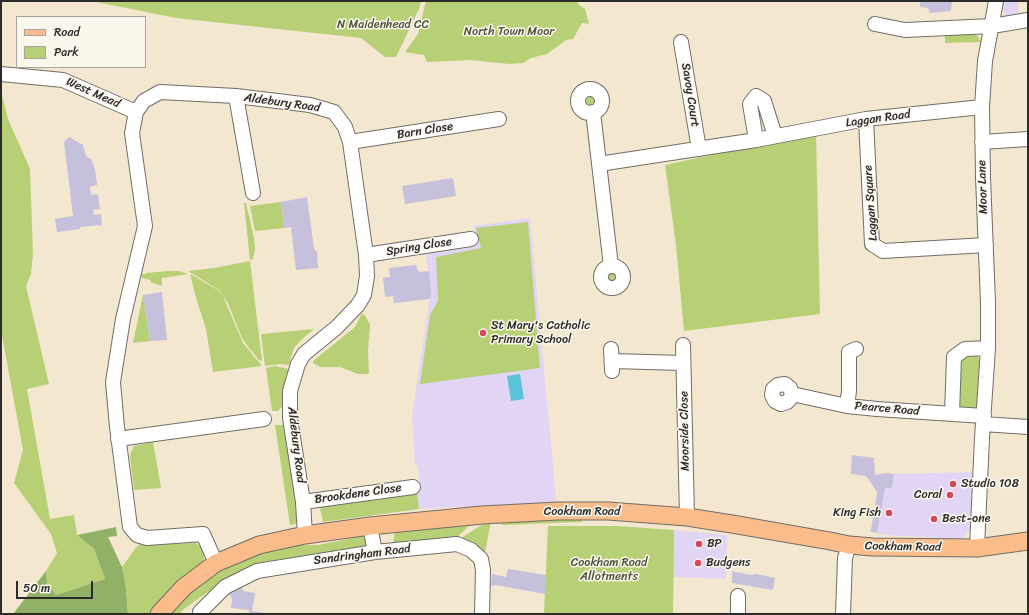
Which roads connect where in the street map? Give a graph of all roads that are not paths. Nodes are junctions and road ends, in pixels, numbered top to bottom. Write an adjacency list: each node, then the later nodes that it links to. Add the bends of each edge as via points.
1 (996, 1): 4 (street)
2 (1028, 20): 4 (street)
3 (875, 24): 4 (street, via 905,30)
4 (992, 26): 8 (street, Moor Lane, via 985,61)
5 (681, 42): 18 (street, Savoy Court)
6 (1, 74): 9 (street, West Mead, via 64,80)
7 (236, 96): 9 (street, Aldebury Road, via 160,92 144,101); 16 (street, Aldebury Road, via 310,105 334,112 345,127); 20 (street, via 255,178)
8 (982, 107): 12 (street, Laggan Road); 17 (street, Moor Lane)
9 (136, 112): 36 (street, via 132,133 145,226 123,319 113,382)
10 (593, 112): 19 (street)
11 (499, 119): 16 (street, Barn Close)
12 (866, 119): 13 (street, Laggan Road); 22 (street, Laggan Square, via 872,244 883,251)
13 (775, 136): 15 (street, Laggan Road); 15 (street, via 764,101 756,96 750,104)
14 (1028, 139): 17 (street)
15 (756, 140): 18 (street, Laggan Road)
16 (350, 142): 23 (street, Aldebury Road)
17 (982, 142): 22 (street, Moor Lane)
18 (699, 149): 19 (street, Laggan Road)
19 (599, 164): 24 (street)
20 (253, 193)
21 (471, 239): 23 (street, Spring Close)
22 (986, 245): 26 (street, Moor Lane)
23 (366, 255): 38 (street, Aldebury Road, via 367,276 364,295 338,327 304,354 298,364 290,391 290,418)
24 (611, 266)
25 (683, 345): 29 (street, Moorside Close)
26 (988, 348): 32 (street, via 965,349 954,357); 34 (street, Moor Lane)
27 (848, 350): 31 (street)
28 (611, 360): 29 (street)
29 (684, 363): 39 (street, Moorside Close)
30 (792, 394): 31 (street, Pearce Road)
31 (847, 406): 32 (street, Pearce Road)
32 (952, 414): 34 (street, Pearce Road)
33 (264, 419): 36 (street)
34 (983, 420): 35 (street, Pearce Road); 44 (street, Moor Lane)
35 (1028, 427)
36 (118, 440): 46 (street, via 130,527 137,535 147,538 203,534)
37 (413, 487): 38 (street, Brookdene Close)
38 (303, 502): 41 (street, Aldebury Road)
39 (687, 517): 40 (main road, Cookham Road, via 608,511 558,511 482,515); 43 (main road, Cookham Road)
40 (370, 526): 41 (main road, Cookham Road); 45 (street)
41 (306, 535): 46 (main road, Cookham Road, via 259,545)
42 (1028, 541): 44 (main road, Cookham Road)
43 (848, 545): 44 (main road, Cookham Road); 52 (street, via 845,558)
44 (977, 548)
45 (375, 552): 49 (street, Sandringham Road, via 257,571 225,587); 50 (street, Sandringham Road, via 457,544 471,550 480,559 483,570)
46 (216, 562): 48 (main road, Cookham Road, via 184,587)
47 (738, 596): 51 (street)
48 (159, 614)
49 (200, 614)
50 (482, 614)
51 (738, 614)
52 (843, 614)

